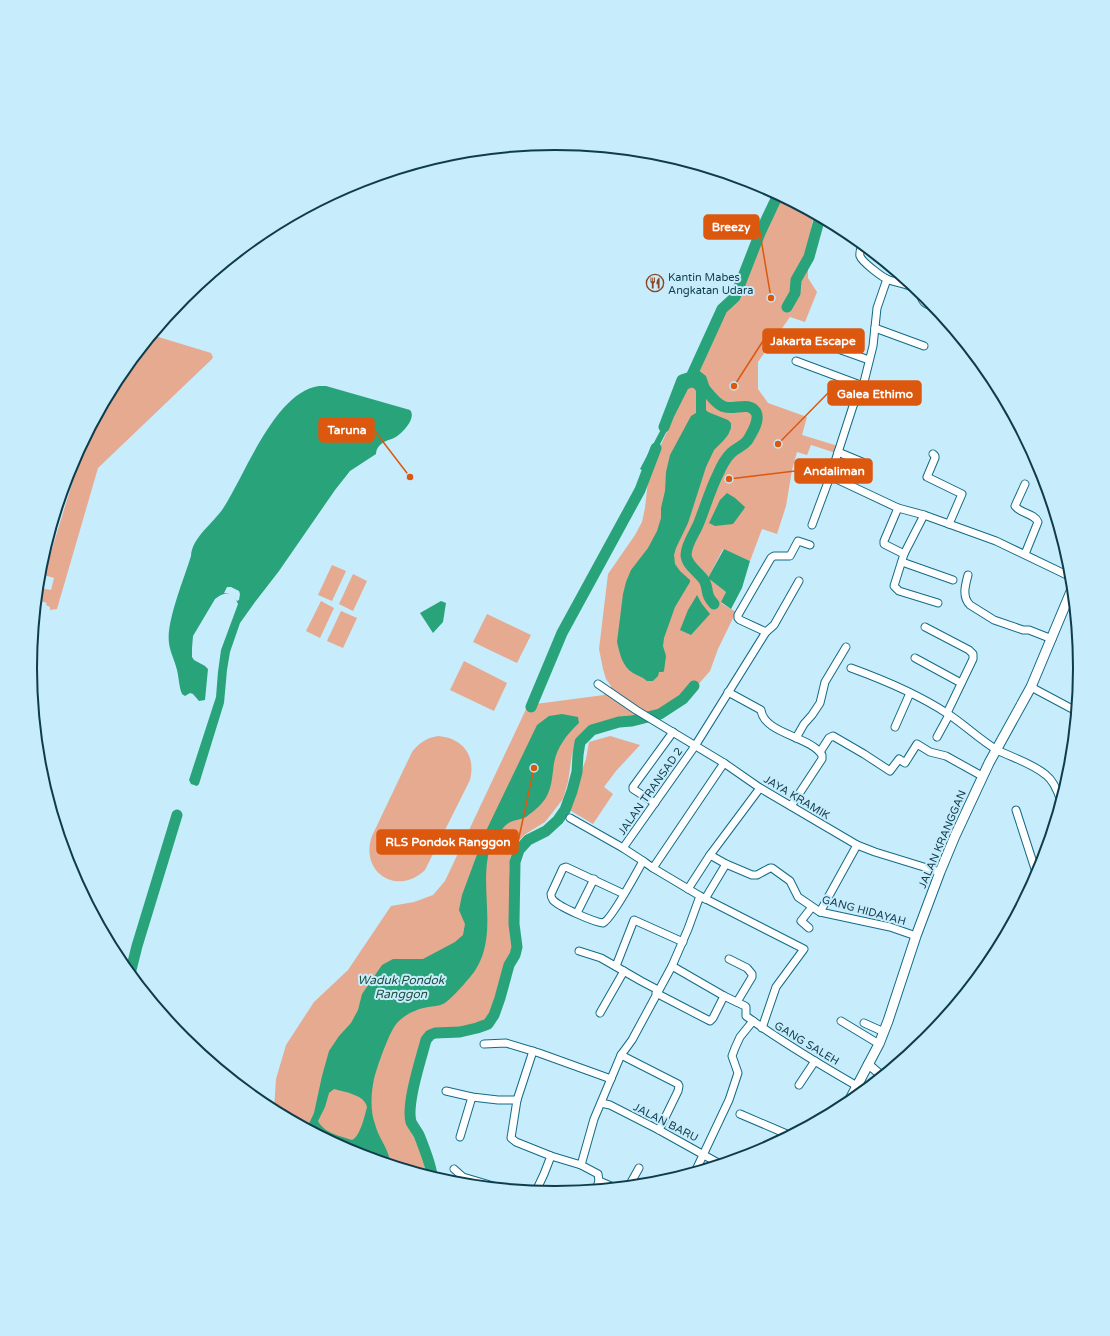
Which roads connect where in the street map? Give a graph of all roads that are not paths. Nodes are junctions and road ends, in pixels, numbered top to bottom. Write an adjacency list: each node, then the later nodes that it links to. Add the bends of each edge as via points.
1 (861, 250): 2 (street, via 862,260)
2 (888, 279): 3 (street); 4 (street, via 877,308)
3 (902, 284)
4 (874, 328): 5 (street); 7 (street)
5 (924, 346)
6 (841, 350): 7 (street)
7 (869, 360): 9 (street)
8 (796, 361): 9 (street)
9 (863, 386): 10 (street, via 853,406)
10 (838, 452): 12 (street); 13 (street)
11 (933, 454): 17 (street, via 935,458 927,477 962,494)
12 (862, 462)
13 (830, 476): 15 (street); 18 (street)
14 (1025, 484): 21 (street, via 1015,506 1038,522)
15 (898, 508): 16 (street); 20 (street, via 884,544)
16 (924, 515): 17 (street); 20 (street)
17 (949, 524): 21 (street)
18 (812, 525)
19 (810, 546): 30 (street, via 798,541 790,556 771,558 738,614 740,620)
20 (904, 554): 22 (street)
21 (1025, 554): 23 (street)
22 (902, 562): 25 (street); 28 (street, via 894,584 895,588)
23 (1064, 574)
24 (968, 575): 31 (street, via 965,592 970,605 994,620)
25 (952, 580)
26 (799, 581): 30 (street, JALAN TRANSAD 2, via 774,625)
27 (1069, 600): 31 (main road, JALAN KRANGGAN)
28 (938, 603)
29 (925, 627): 35 (street, via 972,652 973,659)
30 (766, 632): 38 (street, JALAN TRANSAD 2)
31 (1052, 639): 37 (main road, JALAN KRANGGAN)
32 (846, 647): 45 (street, via 825,682 820,703)
33 (915, 658): 35 (street)
34 (851, 668): 39 (street)
35 (961, 683): 41 (street)
36 (598, 684): 43 (street, JAYA KRAMIK)
37 (1030, 687): 40 (street); 47 (main road, JALAN KRANGGAN)
38 (728, 692): 45 (street, via 761,710 766,720); 46 (street, JALAN TRANSAD 2)
39 (910, 693): 41 (street); 42 (street)
40 (1071, 709)
41 (948, 714): 44 (street); 47 (street)
42 (895, 727)
43 (673, 732): 46 (street, JAYA KRAMIK); 53 (street, via 633,787)
44 (937, 737)
45 (796, 738): 48 (street)
46 (695, 746): 49 (street, JAYA KRAMIK); 53 (street, JALAN TRANSAD 2)
47 (996, 749): 50 (main road, JALAN KRANGGAN); 52 (street, via 1046,774)
48 (820, 752): 50 (street, via 833,736 890,771 899,759 905,763 917,744 930,752 946,756); 54 (street, via 822,759)
49 (724, 764): 51 (street, JAYA KRAMIK); 63 (street)
50 (982, 776): 64 (main road, JALAN KRANGGAN)
51 (760, 788): 54 (street, JAYA KRAMIK); 59 (street)
52 (1058, 791)
53 (655, 803): 58 (street, JALAN TRANSAD 2)
54 (790, 806): 57 (street, JAYA KRAMIK)
55 (1016, 810): 62 (street)
56 (570, 818): 58 (street)
57 (857, 845): 64 (street, JAYA KRAMIK); 70 (street)
58 (623, 848): 60 (street)
59 (710, 855): 61 (street, GANG HIDAYAH); 66 (street)
60 (643, 862): 63 (street); 67 (street)
61 (726, 864): 68 (street); 69 (street, GANG HIDAYAH, via 752,876 772,868 790,881 798,897)
62 (1034, 866)
63 (654, 868): 66 (street)
64 (940, 872): 73 (main road, JALAN KRANGGAN)
65 (594, 879): 67 (street); 71 (street); 71 (street, via 563,868 551,897)
66 (688, 889): 68 (street)
67 (624, 894): 71 (street, via 605,923)
68 (702, 897): 74 (street); 87 (street, GANG SALEH, via 804,949 776,987)
69 (812, 907): 70 (street, GANG HIDAYAH); 72 (street, via 801,921)
70 (820, 912): 73 (street, GANG HIDAYAH, via 890,927)
71 (577, 913)
72 (809, 928)
73 (916, 936): 88 (main road, JALAN KRANGGAN)
74 (683, 942): 77 (street, via 634,920); 78 (street)
75 (579, 951): 77 (street)
76 (729, 959): 82 (street, via 747,968 752,974)
77 (616, 966): 79 (street)
78 (672, 966): 80 (street); 81 (street)
79 (624, 971): 80 (street); 83 (street)
80 (657, 991): 81 (street, via 710,1021); 92 (street)
81 (724, 996): 82 (street)
82 (737, 1002): 84 (street, via 746,1007 746,1016)
83 (600, 1013)
84 (753, 1021): 87 (street); 108 (street, via 740,1037 732,1056 738,1073 729,1100)
85 (841, 1021): 90 (street)
86 (864, 1023): 88 (street)
87 (762, 1028): 93 (street, GANG SALEH)
88 (884, 1032): 90 (main road, JALAN KRANGGAN)
89 (484, 1044): 91 (street, via 506,1043)
90 (879, 1044): 94 (main road, JALAN KRANGGAN)
91 (533, 1051): 96 (street); 102 (street)
92 (622, 1055): 96 (street); 105 (street, via 680,1086)
93 (814, 1061): 97 (street); 98 (street, GANG SALEH)
94 (868, 1064): 95 (street); 98 (main road, JALAN KRANGGAN)
95 (878, 1073)
96 (611, 1079): 103 (street)
97 (799, 1085)
98 (857, 1086): 99 (main road, JALAN KRANGGAN)
99 (855, 1090)
100 (446, 1091): 101 (street)
101 (472, 1097): 102 (street); 107 (street)
102 (517, 1100): 109 (street, via 511,1138)
103 (601, 1103): 105 (street, JALAN BARU); 111 (street)
104 (740, 1114): 106 (street)
105 (659, 1130): 108 (street, JALAN BARU)
106 (784, 1133)
107 (460, 1137)
108 (703, 1153): 110 (street, JALAN BARU); 112 (street)
109 (550, 1156): 111 (street); 120 (street)
110 (715, 1161)
111 (581, 1165): 116 (street, via 598,1174)
112 (698, 1166)
113 (639, 1168): 117 (street)
114 (454, 1169): 115 (street)
115 (469, 1179)
116 (599, 1180): 118 (street); 119 (street)
117 (633, 1180)
118 (598, 1184)
119 (606, 1184)
120 (539, 1186)

